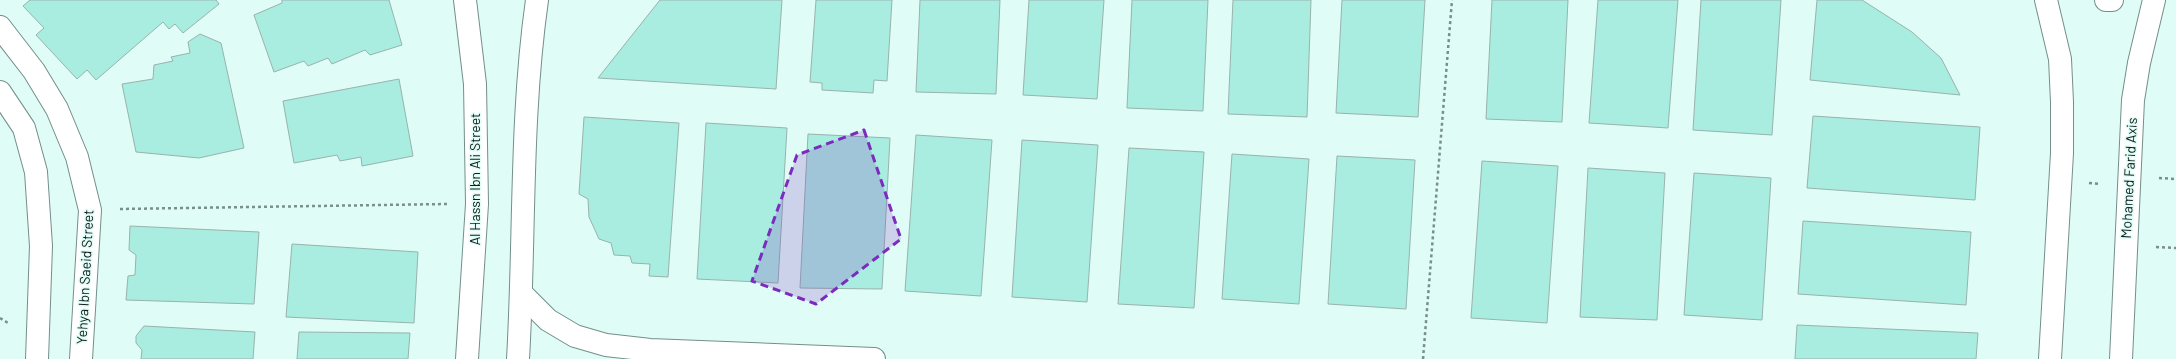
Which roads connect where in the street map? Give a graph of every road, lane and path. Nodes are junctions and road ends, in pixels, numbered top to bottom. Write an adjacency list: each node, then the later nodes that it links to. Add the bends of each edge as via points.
1 (465, 0): 12 (street, Al Hassn Ibn Ali Street, via 475,84)
2 (537, 0): 14 (street, via 529,58)
3 (1452, 0): 20 (path)
4 (2046, 0): 10 (street, via 2060,59)
5 (2106, 0): 6 (street)
6 (2112, 0)
7 (2154, 0): 11 (street, Mohamed Farid Axis, via 2133,100)
8 (0, 27): 13 (street, Yehya Ibn Saeid Street, via 34,71 58,109 77,157)
9 (0, 92): 15 (street, via 24,128 36,172 41,246)
10 (2061, 182): 11 (path); 21 (street)
11 (2128, 185): 22 (street, Mohamed Farid Axis)
12 (477, 204): 13 (path); 17 (street, Al Hassn Ibn Ali Street)
13 (90, 210): 16 (street, Yehya Ibn Saeid Street)
14 (522, 294): 18 (street); 19 (street, via 548,320 575,336 606,345 650,350)
15 (37, 359)
16 (81, 359)
17 (467, 359)
18 (518, 359)
19 (874, 359)
20 (1423, 359)
21 (2050, 359)
22 (2121, 359)

